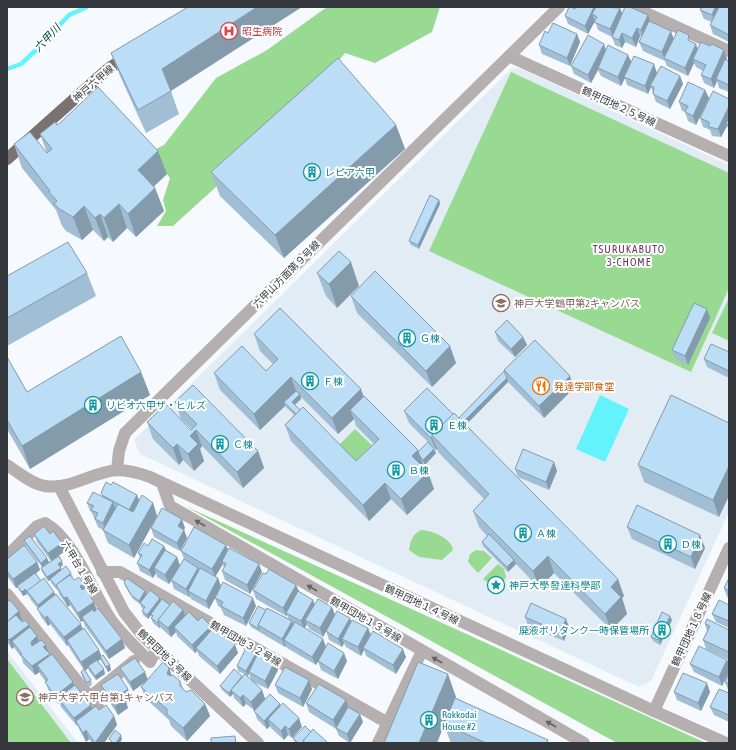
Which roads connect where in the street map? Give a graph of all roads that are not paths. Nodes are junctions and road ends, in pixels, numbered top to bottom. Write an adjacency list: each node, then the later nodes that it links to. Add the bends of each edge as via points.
1 (559, 7): 5 (street, 六甲山方面第９号線)
2 (633, 7): 4 (street)
3 (138, 50): 7 (main road, 神戸六甲線, via 108,69)
4 (729, 51)
5 (509, 56): 6 (street, 鶴甲団地２５号線); 9 (street, 六甲山方面第９号線, via 125,433 119,451)
6 (729, 156)
7 (7, 159)
8 (7, 465): 11 (street, via 35,483)
9 (117, 470): 10 (street, 鶴甲団地１４号線, via 138,472); 11 (street)
10 (162, 483): 17 (street, 鶴甲団地１３号線, one-way to 10, via 170,506); 21 (street, 鶴甲団地１４号線)
11 (59, 486): 14 (street, 鶴甲団地３号線)
12 (729, 548): 21 (street, 鶴甲団地１８号線)
13 (7, 556): 18 (street, 六甲台１号線, via 37,526 45,523 55,529 66,542 112,622)
14 (102, 572): 16 (street, 鶴甲団地３号線, via 124,612); 22 (street, 鶴甲団地３２号線, via 120,572)
15 (7, 594): 19 (street)
16 (157, 649): 18 (street, via 150,662); 23 (street, 鶴甲団地３号線)
17 (422, 651): 22 (street); 25 (street, 鶴甲団地１３号線, one-way to 17)
18 (142, 653): 19 (street)
19 (90, 697): 20 (street)
20 (98, 707)
21 (654, 711): 26 (street, 鶴甲団地１４号線)
22 (388, 723): 24 (street)
23 (258, 743)
24 (378, 743)
25 (584, 743)
26 (726, 743)

